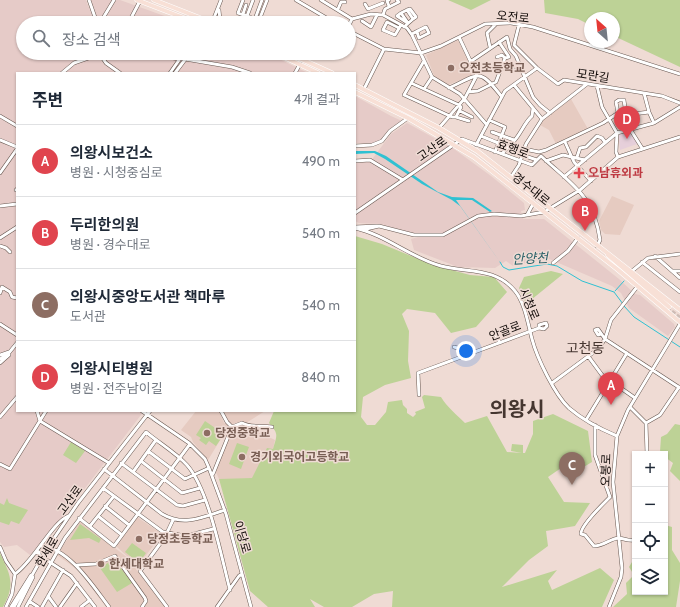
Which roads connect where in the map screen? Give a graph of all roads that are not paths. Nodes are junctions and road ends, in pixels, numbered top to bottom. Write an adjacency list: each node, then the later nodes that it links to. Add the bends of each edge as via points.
1 (89, 0): 28 (street)
2 (114, 0): 29 (street)
3 (138, 0): 30 (street); 31 (main road)
4 (154, 0): 32 (main road)
5 (221, 0): 23 (street)
6 (243, 0): 25 (street, via 238,13)
7 (253, 0): 35 (street)
8 (262, 0): 36 (street)
9 (267, 0): 37 (street)
10 (296, 0): 38 (street)
11 (321, 0): 21 (street)
12 (376, 0): 18 (street)
13 (389, 0): 20 (street)
14 (399, 1): 20 (street)
15 (345, 2): 21 (street, via 341,2)
16 (370, 2): 22 (street)
17 (365, 4): 22 (street, via 368,9)
18 (381, 4): 22 (street); 24 (street)
19 (246, 5): 25 (street)
20 (389, 6): 24 (street)
21 (340, 7): 39 (street)
22 (372, 7)
23 (218, 8): 33 (street); 34 (street)
24 (385, 9): 27 (street)
25 (242, 14): 35 (street)
26 (377, 15): 27 (street); 40 (street); 41 (street, via 371,27)
27 (383, 15): 46 (street)
28 (96, 16)
29 (104, 16)
30 (132, 16)
31 (178, 16)
32 (195, 16)
33 (215, 16)
34 (219, 16)
35 (248, 16)
36 (256, 16)
37 (261, 16)
38 (323, 16)
39 (349, 16)
40 (356, 18)
41 (362, 22)
42 (408, 22): 42 (street, via 401,13 407,10 413,19); 46 (street)
43 (497, 23): 44 (street, 오전로); 51 (street, 오전로, via 485,24); 53 (street, via 487,32)
44 (519, 24): 69 (street, 모란길, via 514,45); 80 (street, 오전로)
45 (392, 25): 46 (street); 48 (street); 48 (street, via 387,22 383,30)
46 (401, 27): 48 (street, via 395,35); 50 (street)
47 (416, 32): 47 (street, via 426,27 429,33 419,38); 50 (street)
48 (388, 33)
49 (356, 34): 54 (street, 오전로)
50 (412, 34): 55 (street)
51 (459, 37): 55 (street, 오전로); 66 (street)
52 (499, 42): 53 (street); 57 (street, via 510,57); 71 (street, via 507,37 510,49)
53 (490, 47): 66 (street)
54 (384, 49): 55 (street, 오전로); 91 (street)
55 (421, 53): 65 (street)
56 (497, 57): 57 (street, via 502,55)
57 (505, 58): 70 (street)
58 (83, 60): 72 (street)
59 (104, 60): 73 (street)
60 (179, 60): 74 (street)
61 (184, 60): 75 (street)
62 (191, 60): 76 (street)
63 (291, 60): 67 (main road)
64 (303, 60): 79 (main road)
65 (424, 61): 82 (street); 84 (street)
66 (470, 62): 81 (street)
67 (300, 64): 77 (street); 78 (main road)
68 (495, 64): 70 (street)
69 (537, 68): 83 (street); 85 (street, 모란길, via 558,84 564,80)
70 (501, 69): 71 (street); 87 (street, via 496,82)
71 (522, 71): 83 (street)
72 (63, 72)
73 (119, 72)
74 (171, 72)
75 (177, 72)
76 (247, 72)
77 (296, 72)
78 (316, 72)
79 (330, 72)
80 (680, 74)
81 (477, 75): 87 (street, via 487,78); 90 (street); 94 (street)
82 (432, 77): 90 (street); 92 (street)
83 (525, 77): 88 (street); 97 (street)
84 (411, 83): 92 (street); 110 (street, via 404,95)
85 (587, 84): 89 (street, 모란길); 106 (street)
86 (356, 85): 91 (main road, 경수대로)
87 (492, 85): 94 (street); 96 (street)
88 (514, 85): 96 (street); 99 (street)
89 (597, 86): 95 (street, 모란길); 116 (street, via 602,107)
90 (449, 88): 98 (street)
91 (364, 89): 121 (main road, 경수대로)
92 (424, 89): 101 (street)
93 (356, 92): 113 (main road, 경수대로)
94 (468, 92): 98 (street)
95 (644, 93): 100 (street, 모란길); 105 (street)
96 (502, 97): 115 (street)
97 (533, 97): 99 (street); 106 (street)
98 (465, 98): 101 (street); 119 (street)
99 (527, 100): 103 (street)
100 (680, 103)
101 (459, 105): 104 (street); 110 (street)
102 (680, 107): 118 (street)
103 (533, 108): 114 (street); 131 (street, via 532,116 526,120 524,128)
104 (460, 111): 111 (street); 112 (street)
105 (649, 112): 108 (street); 118 (street)
106 (550, 113): 114 (street)
107 (618, 113): 108 (street); 108 (street, via 616,102 623,99); 116 (street)
108 (626, 115): 123 (street)
109 (0, 116): 120 (street)
110 (448, 116): 112 (street); 121 (street)
111 (472, 116)
112 (456, 117): 117 (street)
113 (408, 118): 135 (main road, 경수대로); 137 (street, via 390,131 382,141 372,145)
114 (542, 119): 142 (street)
115 (489, 120): 119 (street); 126 (street, via 505,127)
116 (609, 120): 125 (street); 132 (street)
117 (469, 121)
118 (654, 123): 122 (street)
119 (487, 124): 127 (street)
120 (16, 125)
121 (439, 128): 130 (main road, 경수대로)
122 (630, 129): 123 (street); 140 (street)
123 (625, 130): 125 (street)
124 (492, 132): 126 (street)
125 (617, 133): 133 (street); 148 (street)
126 (502, 135): 131 (street); 134 (street)
127 (481, 136): 134 (street); 136 (street)
128 (680, 136): 140 (street)
129 (0, 140): 139 (street)
130 (460, 140): 135 (street, 고산로); 136 (street, 효행로); 156 (main road, 경수대로)
131 (514, 140): 138 (street)
132 (565, 142): 142 (street, via 539,152); 146 (street)
133 (605, 142): 147 (street, via 597,136 586,147 580,148); 150 (street)
134 (498, 143): 138 (street); 143 (street)
135 (454, 144): 158 (street, 고산로); 162 (main road, 경수대로, via 474,156)
136 (476, 145): 143 (street, 효행로)
137 (356, 146)
138 (508, 147): 144 (street)
139 (16, 148)
140 (642, 148): 148 (street)
141 (16, 149): 155 (street)
142 (524, 149): 145 (street)
143 (495, 152): 144 (street, 효행로)
144 (502, 154): 152 (street, 효행로)
145 (522, 155): 149 (street); 152 (street)
146 (571, 156): 147 (street); 153 (street, via 563,155); 154 (street)
147 (577, 157): 150 (street)
148 (618, 157): 159 (street)
149 (537, 160): 152 (street, 효행로, via 532,166); 153 (street, 효행로, via 541,156)
150 (585, 160): 154 (street)
151 (356, 161): 158 (street, via 370,160)
152 (521, 161): 156 (street)
153 (546, 161): 157 (street)
154 (578, 165): 157 (street); 159 (street)
155 (0, 172)
156 (511, 177): 164 (main road, 경수대로)
157 (564, 177): 160 (street)
158 (404, 179): 165 (street)
159 (591, 181): 160 (street)
160 (580, 190): 164 (street); 178 (street, via 596,219 600,240)
161 (16, 204): 163 (street)
162 (533, 204): 166 (main road, 경수대로); 167 (street)
163 (0, 206)
164 (550, 209): 166 (street); 178 (main road, 경수대로)
165 (356, 212)
166 (544, 212): 167 (street); 176 (main road, 경수대로)
167 (526, 215): 168 (street, via 494,214 475,217 443,235 414,235)
168 (377, 226): 170 (street); 172 (street)
169 (16, 228): 175 (street)
170 (356, 228)
171 (356, 228): 173 (street, 시청로)
172 (372, 228): 173 (street); 174 (street)
173 (362, 230): 174 (street, 시청로)
174 (374, 235): 200 (street, 시청로, via 441,266 475,270 497,276 516,292)
175 (0, 238)
176 (578, 238): 184 (street, via 568,251); 185 (main road, 경수대로)
177 (0, 246): 179 (street)
178 (597, 246): 180 (main road, 경수대로)
179 (10, 252)
180 (605, 252): 186 (main road, 경수대로); 195 (main road)
181 (680, 254): 182 (street)
182 (655, 256): 183 (street); 187 (street)
183 (642, 262): 186 (street); 192 (street)
184 (553, 263)
185 (617, 269): 191 (main road, 경수대로); 195 (main road)
186 (632, 271): 195 (main road, 경수대로)
187 (672, 271): 188 (street); 189 (street)
188 (680, 271)
189 (680, 278)
190 (1, 287): 193 (street); 194 (street)
191 (637, 287): 195 (main road, 경수대로); 204 (street, via 611,320)
192 (680, 292)
193 (0, 293)
194 (16, 298)
195 (669, 308): 196 (main road, 경수대로); 197 (main road, 경수대로)
196 (680, 310)
197 (680, 323): 215 (street, 오봉로)
198 (0, 324): 201 (street)
199 (539, 328): 200 (street, 안골로)
200 (530, 331): 205 (street, 안골로); 217 (street, 시청로, via 537,355)
201 (16, 334)
202 (495, 334): 205 (street)
203 (601, 334): 204 (street)
204 (605, 339): 209 (street); 212 (street, via 598,349)
205 (500, 343): 210 (street, 안골로)
206 (16, 344): 208 (street)
207 (454, 347): 210 (street, via 464,350)
208 (10, 351): 211 (street); 213 (street); 214 (street, via 7,358)
209 (627, 353): 215 (street); 216 (street)
210 (467, 355): 219 (street, 안골로, via 418,373)
211 (0, 356)
212 (588, 356): 216 (street, via 602,375); 217 (street)
213 (0, 359)
214 (0, 363)
215 (652, 369): 218 (street); 221 (street, 오봉로)
216 (611, 380): 221 (street); 229 (street)
217 (552, 383): 229 (street, 시청로, via 568,407)
218 (680, 387): 231 (street, via 660,415)
219 (420, 395)
220 (16, 398): 228 (street)
221 (635, 398): 222 (street, 오봉로)
222 (630, 407): 231 (street); 236 (street, 오봉로)
223 (37, 412): 230 (street)
224 (45, 412): 230 (street)
225 (144, 412): 227 (street, 이당로)
226 (221, 412): 233 (street, via 226,422)
227 (147, 414): 239 (street, 이당로); 244 (street, 고산로)
228 (0, 417)
229 (586, 420): 232 (street, 시청로)
230 (40, 421): 235 (street); 246 (street, via 10,469)
231 (646, 423): 241 (street)
232 (595, 425): 236 (street, 시청로); 259 (street, via 595,455)
233 (232, 427): 234 (street, via 242,423 249,427); 251 (street)
234 (272, 427)
235 (63, 436): 237 (street); 244 (street)
236 (616, 436): 262 (street, 오봉로)
237 (61, 440)
238 (156, 440): 240 (street); 242 (street); 245 (street, 한세로, via 146,432)
239 (190, 444): 242 (street); 247 (street, 이당로, via 205,459)
240 (148, 451): 243 (street); 249 (street)
241 (647, 451)
242 (180, 459): 249 (street); 253 (street)
243 (141, 461): 250 (street); 254 (street)
244 (109, 462): 248 (street, 고산로)
245 (121, 463): 250 (street); 252 (street, 한세로)
246 (0, 464)
247 (209, 468): 251 (street, 이당로); 253 (street)
248 (104, 469): 252 (street); 267 (street, 고산로)
249 (172, 469): 253 (street, via 185,479); 254 (street)
250 (133, 472): 257 (street)
251 (213, 474): 264 (street, 이당로)
252 (112, 475): 255 (street, 한세로); 261 (street)
253 (194, 476): 256 (street)
254 (164, 479): 256 (street, via 182,493); 257 (street)
255 (103, 488): 258 (street); 269 (street, 한세로)
256 (200, 488): 260 (street)
257 (156, 489): 260 (street, via 178,505); 261 (street)
258 (114, 496): 263 (street); 265 (street)
259 (610, 497): 262 (street); 276 (street, via 597,509 580,532 594,546 601,546)
260 (205, 500): 266 (street)
261 (146, 502): 265 (street); 270 (street)
262 (614, 504): 276 (street, 오봉로)
263 (106, 506): 268 (street); 271 (street)
264 (224, 510): 266 (street); 289 (street, 이당로)
265 (138, 514): 271 (street); 274 (street)
266 (209, 515): 270 (street, via 183,522); 273 (street)
267 (69, 516): 278 (street, via 62,519); 280 (street, 고산로)
268 (98, 516): 272 (street); 275 (street)
269 (79, 518): 272 (street); 281 (street, 한세로)
270 (173, 520): 274 (street)
271 (129, 525): 275 (street)
272 (90, 526): 275 (street, via 114,546)
273 (213, 529): 274 (street, via 186,536); 291 (street)
274 (167, 534): 308 (street, via 140,571)
275 (122, 535)
276 (619, 538): 277 (street); 311 (street, 오봉로, via 621,577)
277 (632, 540)
278 (41, 546): 280 (street); 282 (street)
279 (0, 547): 288 (street)
280 (48, 547): 281 (street); 283 (street, 고산로)
281 (56, 552): 284 (street, 한세로); 285 (street)
282 (35, 553): 283 (street, via 39,552); 288 (street)
283 (41, 558): 284 (street); 287 (street, 고산로)
284 (51, 562): 286 (street); 294 (street, 한세로)
285 (77, 565): 306 (street); 307 (street, via 98,563 115,556 145,598)
286 (63, 570): 290 (street); 292 (street)
287 (34, 571): 296 (street); 297 (street, 고산로); 298 (street, via 31,583)
288 (15, 574): 295 (street, via 12,594)
289 (242, 574): 291 (street); 310 (street, 이당로)
290 (77, 583): 293 (street); 303 (street)
291 (230, 590): 309 (street)
292 (48, 596): 301 (street); 302 (street)
293 (90, 600): 304 (street); 305 (street)
294 (29, 601): 299 (street, 한세로); 300 (street)
295 (6, 607)
296 (11, 607)
297 (14, 607)
298 (18, 607)
299 (26, 607)
300 (38, 607)
301 (42, 607)
302 (56, 607)
303 (60, 607)
304 (81, 607)
305 (95, 607)
306 (109, 607)
307 (142, 607)
308 (167, 607)
309 (217, 607)
310 (251, 607)
311 (609, 607)

